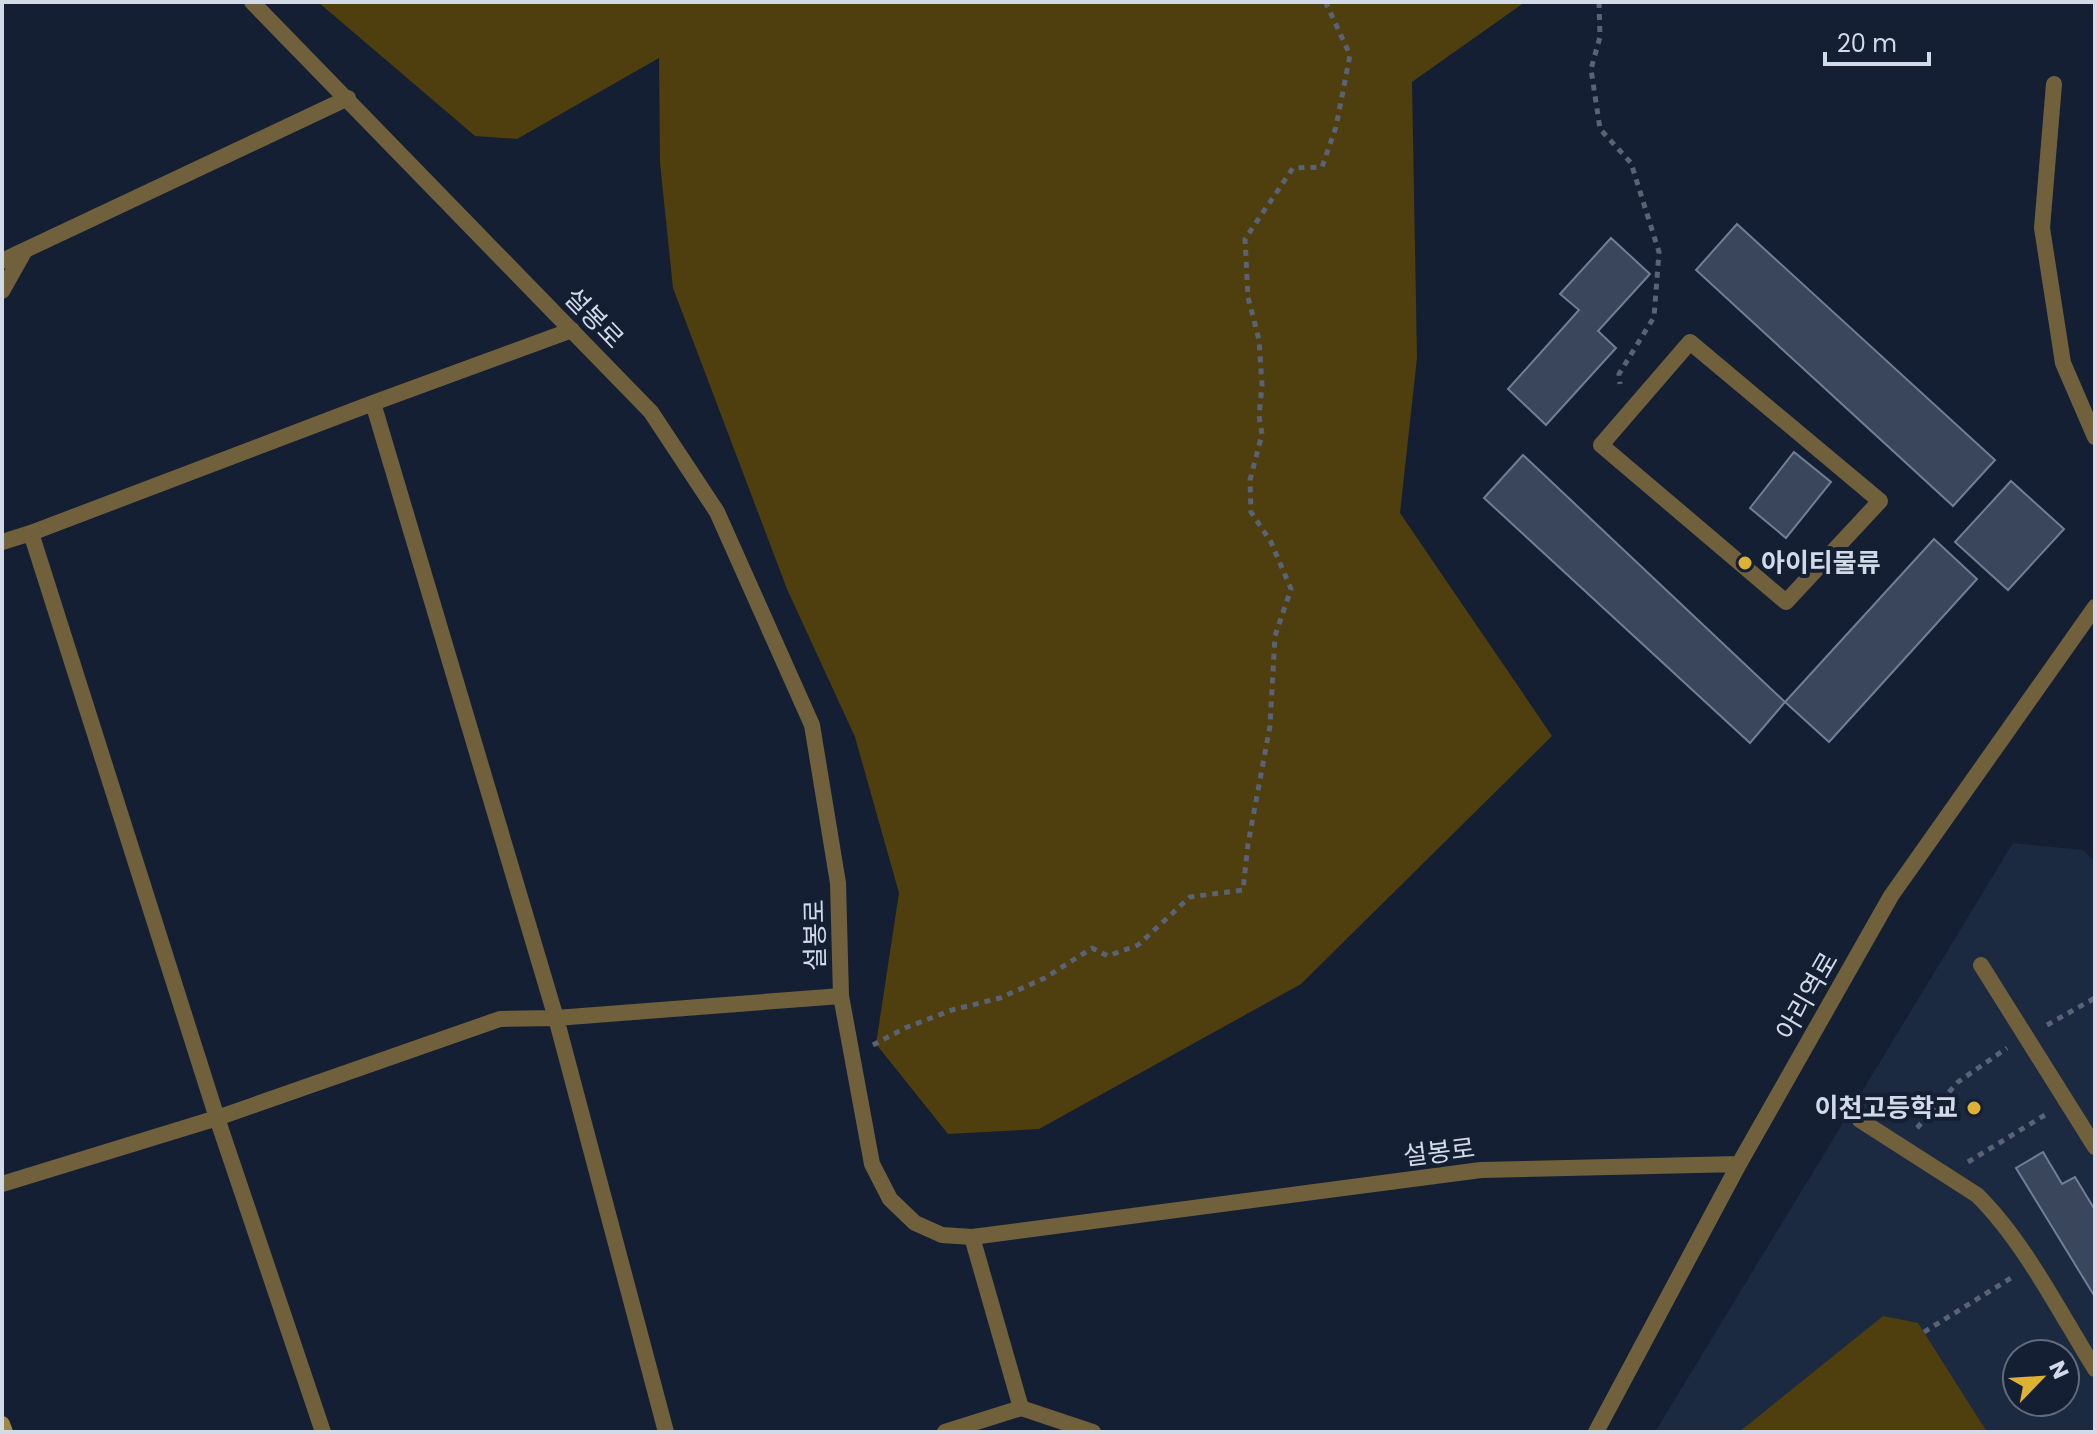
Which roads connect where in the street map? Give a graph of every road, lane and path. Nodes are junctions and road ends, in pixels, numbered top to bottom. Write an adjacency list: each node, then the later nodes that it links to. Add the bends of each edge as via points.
1 (252, 2): 5 (street, 설봉로)
2 (1327, 2): 21 (path, via 1350,55 1336,127 1322,167 1293,168 1245,239 1262,385 1262,434 1250,480 1251,512 1291,589 1275,636 1270,726 1243,890 1190,897 1138,945 1108,956 1092,948 1045,978 905,1028)
3 (1599, 2): 11 (path, via 1600,37 1591,69 1600,129 1631,163 1659,252 1654,317 1619,374)
4 (2054, 84): 12 (street, via 2042,228 2063,363)
5 (348, 98): 6 (street); 9 (street, 설봉로)
6 (24, 252): 7 (street); 8 (street)
7 (2, 261)
8 (2, 291)
9 (572, 330): 10 (street); 17 (street, 설봉로, via 651,412 717,512 812,725 838,883)
10 (373, 403): 13 (street); 19 (street)
11 (1625, 418): 11 (street, via 1601,445 1786,602 1880,501 1690,342)
12 (2095, 437)
13 (31, 533): 14 (street); 23 (street)
14 (2, 542)
15 (2095, 607): 27 (street, 아리역로, via 1891,896)
16 (1981, 965): 20 (street)
17 (841, 996): 19 (street); 21 (street, 설봉로)
18 (2095, 998): 20 (path)
19 (556, 1018): 23 (street, via 500,1019); 38 (street)
20 (2026, 1037): 22 (street); 25 (path, via 1958,1082)
21 (852, 1057): 30 (street, 설봉로, via 872,1164 890,1199 915,1223 942,1235)
22 (2067, 1102): 26 (street); 28 (path)
23 (217, 1118): 29 (street); 37 (street)
24 (1860, 1120): 25 (street)
25 (1902, 1146): 28 (street)
26 (2095, 1147)
27 (1739, 1164): 30 (street, 설봉로, via 1481,1170); 41 (street, 아리역로)
28 (1946, 1175): 31 (street, via 1990,1207)
29 (2, 1184)
30 (972, 1237): 34 (street)
31 (2031, 1266): 32 (path); 33 (street)
32 (1924, 1332)
33 (2095, 1369)
34 (1021, 1408): 39 (street); 40 (street)
35 (2, 1424): 36 (street)
36 (5, 1432)
37 (323, 1432)
38 (666, 1432)
39 (945, 1432)
40 (1093, 1432)
41 (1596, 1432)

